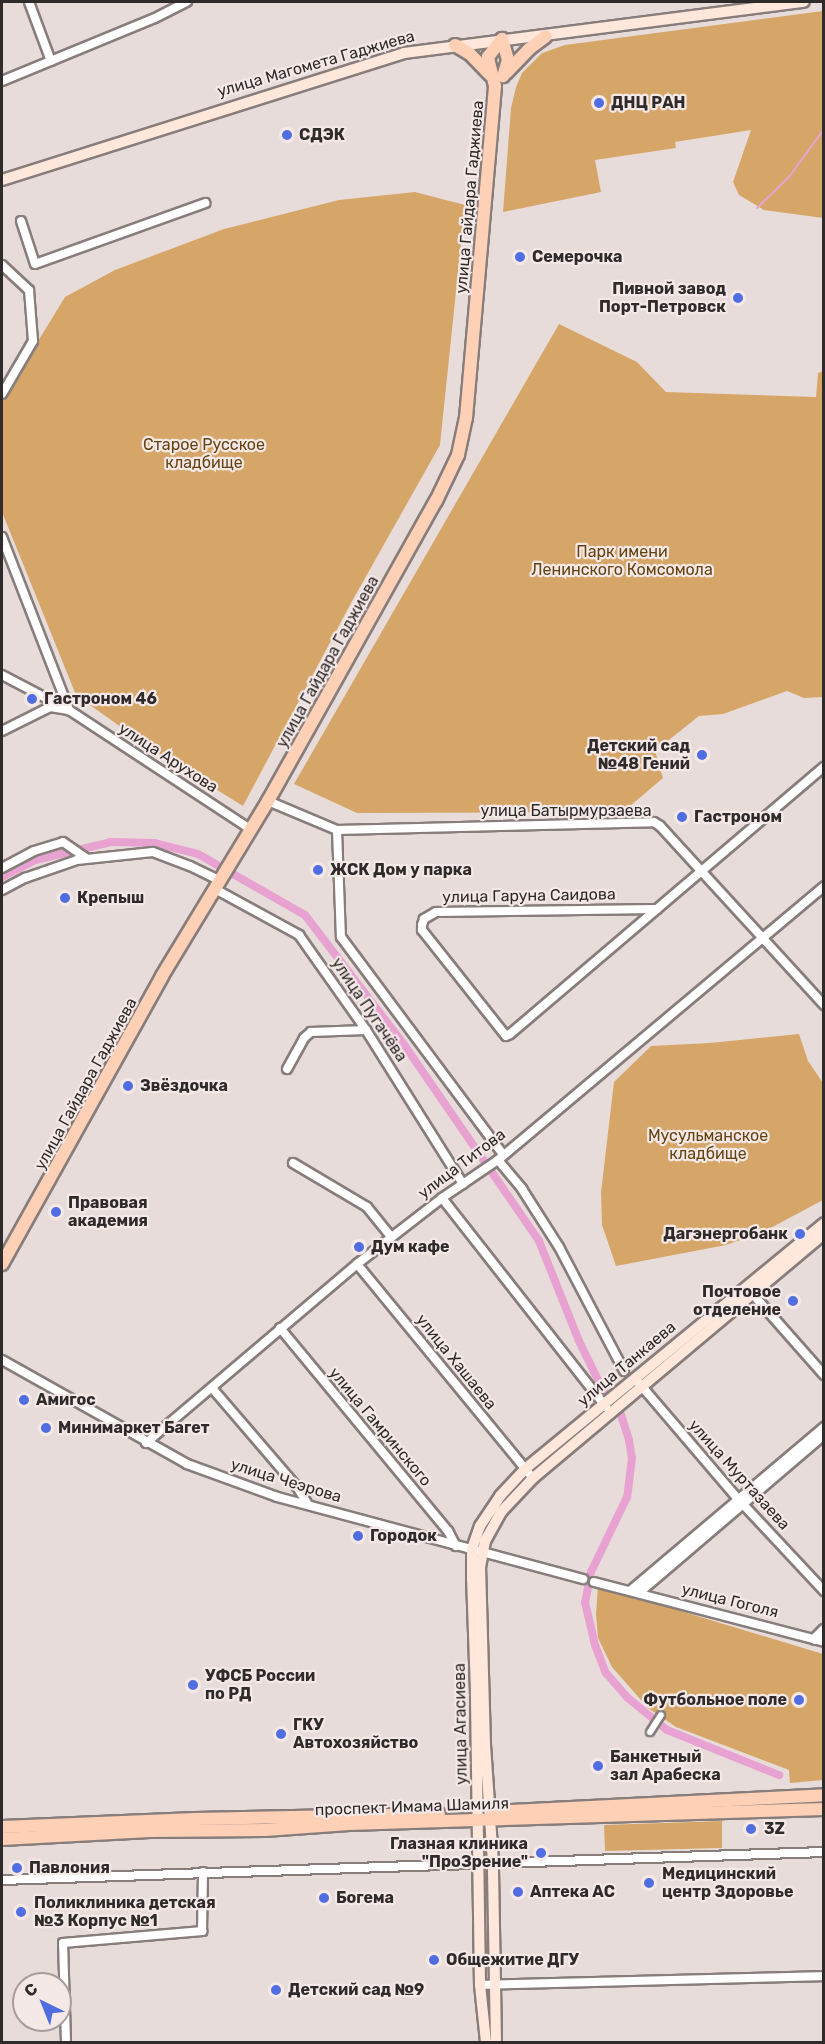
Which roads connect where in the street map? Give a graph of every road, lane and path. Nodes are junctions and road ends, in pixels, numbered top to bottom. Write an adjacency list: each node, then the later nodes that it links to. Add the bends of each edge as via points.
1 (29, 2): 8 (street)
2 (187, 2): 8 (street)
3 (792, 2): 6 (main road, улица Магомета Гаджиева)
4 (804, 2): 5 (main road, улица Магомета Гаджиева)
5 (546, 36): 6 (main road, улица Магомета Гаджиева); 9 (main road, улица Гайдара Гаджиева)
6 (501, 40): 7 (main road, улица Магомета Гаджиева); 9 (main road, via 508,60); 9 (main road, via 488,57); 11 (main road, улица Магомета Гаджиева, via 404,51)
7 (455, 45): 9 (main road); 11 (main road, улица Магомета Гаджиева, via 404,53)
8 (51, 61): 10 (street)
9 (496, 80): 21 (main road, улица Гайдара Гаджиева, via 465,440 437,502)
10 (2, 81)
11 (2, 179)
12 (205, 203): 13 (street, via 34,264)
13 (21, 221)
14 (2, 265): 15 (street, via 29,290 33,341)
15 (2, 394)
16 (2, 537): 18 (street)
17 (2, 675): 18 (street, улица Арухова)
18 (69, 710): 19 (street, via 50,707); 22 (street, улица Арухова)
19 (2, 731)
20 (824, 767): 26 (street, улица Гаруна Саидова)
21 (268, 802): 22 (main road, улица Гайдара Гаджиева); 23 (street, улица Батырмурзаева)
22 (251, 829): 27 (main road, улица Гайдара Гаджиева)
23 (337, 830): 26 (street, улица Батырмурзаева, via 654,822); 35 (street, улица Муртазаева, via 341,937)
24 (86, 858): 25 (street, via 63,842 34,851); 27 (street, улица Пугачёва, via 153,852 190,866); 29 (street, улица Пугачёва)
25 (2, 868)
26 (700, 872): 30 (street, улица Гаруна Саидова); 31 (street, улица Батырмурзаева)
27 (218, 885): 33 (street, улица Пугачёва, via 299,935); 43 (main road, улица Гайдара Гаджиева)
28 (824, 886): 31 (street, улица Титова)
29 (2, 890)
30 (657, 909): 30 (street, улица Гаруна Саидова, via 506,1036 422,930 424,919 436,912)
31 (762, 938): 32 (street, улица Батырмурзаева); 35 (street, улица Титова)
32 (824, 1007)
33 (366, 1030): 34 (street, via 311,1032); 37 (street, улица Пугачёва)
34 (287, 1069)
35 (501, 1157): 37 (street, улица Титова); 48 (street, улица Муртазаева, via 559,1247)
36 (293, 1163): 41 (street, via 367,1207)
37 (463, 1184): 38 (street, улица Титова)
38 (442, 1198): 41 (street, улица Титова); 50 (street)
39 (824, 1222): 44 (main road, улица Танкаева)
40 (824, 1234): 44 (main road, улица Танкаева)
41 (392, 1237): 42 (street, улица Титова)
42 (357, 1264): 45 (street, улица Титова); 54 (street, улица Хашаева)
43 (2, 1266)
44 (749, 1291): 47 (street); 48 (main road, улица Танкаева)
45 (280, 1328): 49 (street, улица Титова); 58 (street, улица Гамринского, via 448,1531)
46 (2, 1360): 53 (street, улица Чеэрова)
47 (824, 1375)
48 (633, 1378): 50 (main road, улица Танкаева, via 618,1398); 56 (street, улица Муртазаева)
49 (212, 1388): 53 (street, улица Титова); 57 (street)
50 (606, 1406): 54 (main road, улица Танкаева); 55 (main road, улица Танкаева)
51 (824, 1427): 56 (street)
52 (824, 1435): 56 (street)
53 (146, 1443): 57 (street, улица Чеэрова, via 188,1464 278,1497)
54 (525, 1469): 55 (street, улица Хашаева); 59 (main road, улица Танкаева, via 486,1515)
55 (533, 1478): 59 (main road, улица Танкаева, via 494,1521)
56 (741, 1501): 62 (street, улица Муртазаева); 63 (street)
57 (307, 1503): 58 (street, улица Чеэрова)
58 (456, 1546): 59 (street, улица Чеэрова)
59 (477, 1550): 60 (street, улица Чеэрова); 69 (main road, улица Агасиева)
60 (583, 1579)
61 (594, 1582): 63 (street, улица Гоголя)
62 (824, 1591)
63 (635, 1592): 64 (street, улица Гоголя)
64 (821, 1638)
65 (661, 1715): 66 (street)
66 (650, 1732)
67 (824, 1795): 69 (main road, проспект Имама Шамиля)
68 (824, 1809): 69 (main road, проспект Имама Шамиля)
69 (483, 1816): 70 (main road, проспект Имама Шамиля, via 195,1819); 71 (main road, проспект Имама Шамиля, via 265,1830); 73 (main road, улица Агасиева); 74 (main road, улица Агасиева)
70 (2, 1827)
71 (2, 1839)
72 (824, 1852): 73 (street)
73 (492, 1862): 74 (street); 79 (main road, улица Агасиева)
74 (478, 1863): 75 (street); 78 (main road, улица Агасиева)
75 (203, 1872): 76 (street); 80 (street, via 202,1931 63,1943)
76 (2, 1880)
77 (824, 1976): 79 (street)
78 (480, 1985): 79 (street); 81 (main road, улица Агасиева)
79 (494, 1986): 82 (main road, улица Агасиева)
80 (66, 2043)
81 (486, 2043)
82 (496, 2043)

